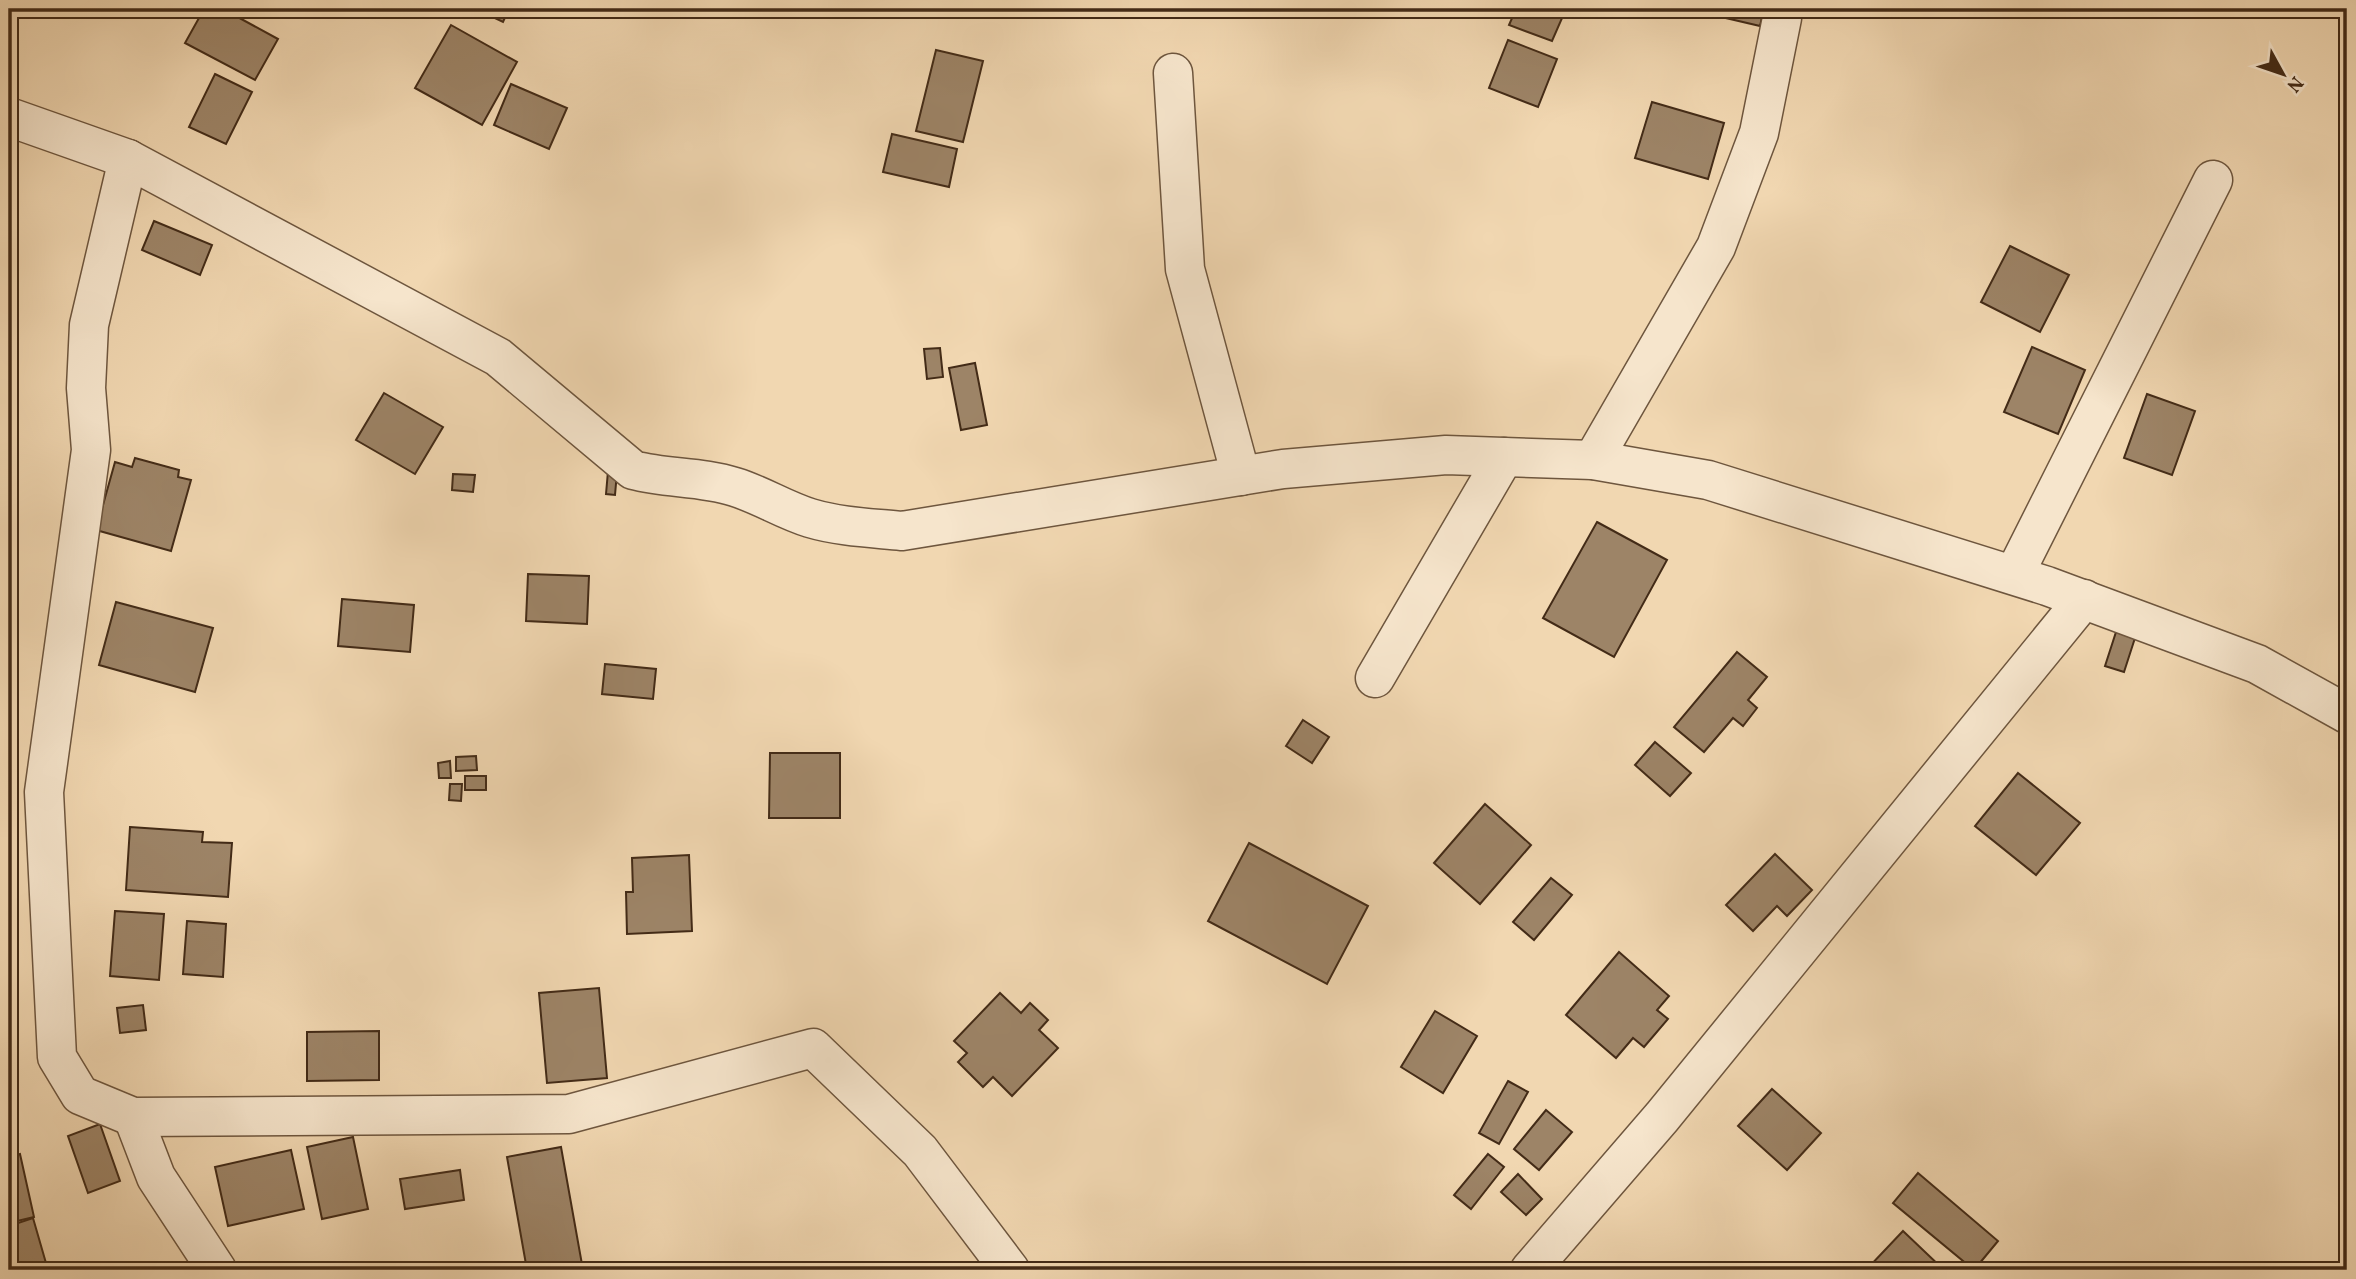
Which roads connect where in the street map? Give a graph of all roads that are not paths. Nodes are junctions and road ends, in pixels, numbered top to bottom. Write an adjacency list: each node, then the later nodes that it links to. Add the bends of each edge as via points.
1 (1781, 9): 7 (street, via 1759,133 1716,247)
2 (1172, 73): 8 (street, via 1185,269)
3 (9, 117): 4 (street)
4 (128, 159): 8 (street, via 498,357 633,470 736,487 810,518 902,531); 13 (street, via 89,325 86,388 91,450 44,792 57,1057 80,1095)
5 (2213, 180): 9 (street)
6 (1504, 457): 7 (street); 8 (street, via 1446,455); 11 (street)
7 (1593, 460): 9 (street, via 1708,480)
8 (1241, 475)
9 (2014, 575): 10 (street)
10 (2084, 599): 12 (street, via 2257,664); 16 (street, via 1662,1117)
11 (1375, 678)
12 (2347, 714)
13 (133, 1117): 14 (street, via 156,1177); 15 (street, via 569,1114 813,1048 920,1151)
14 (217, 1270)
15 (1010, 1270)
16 (1530, 1270)

